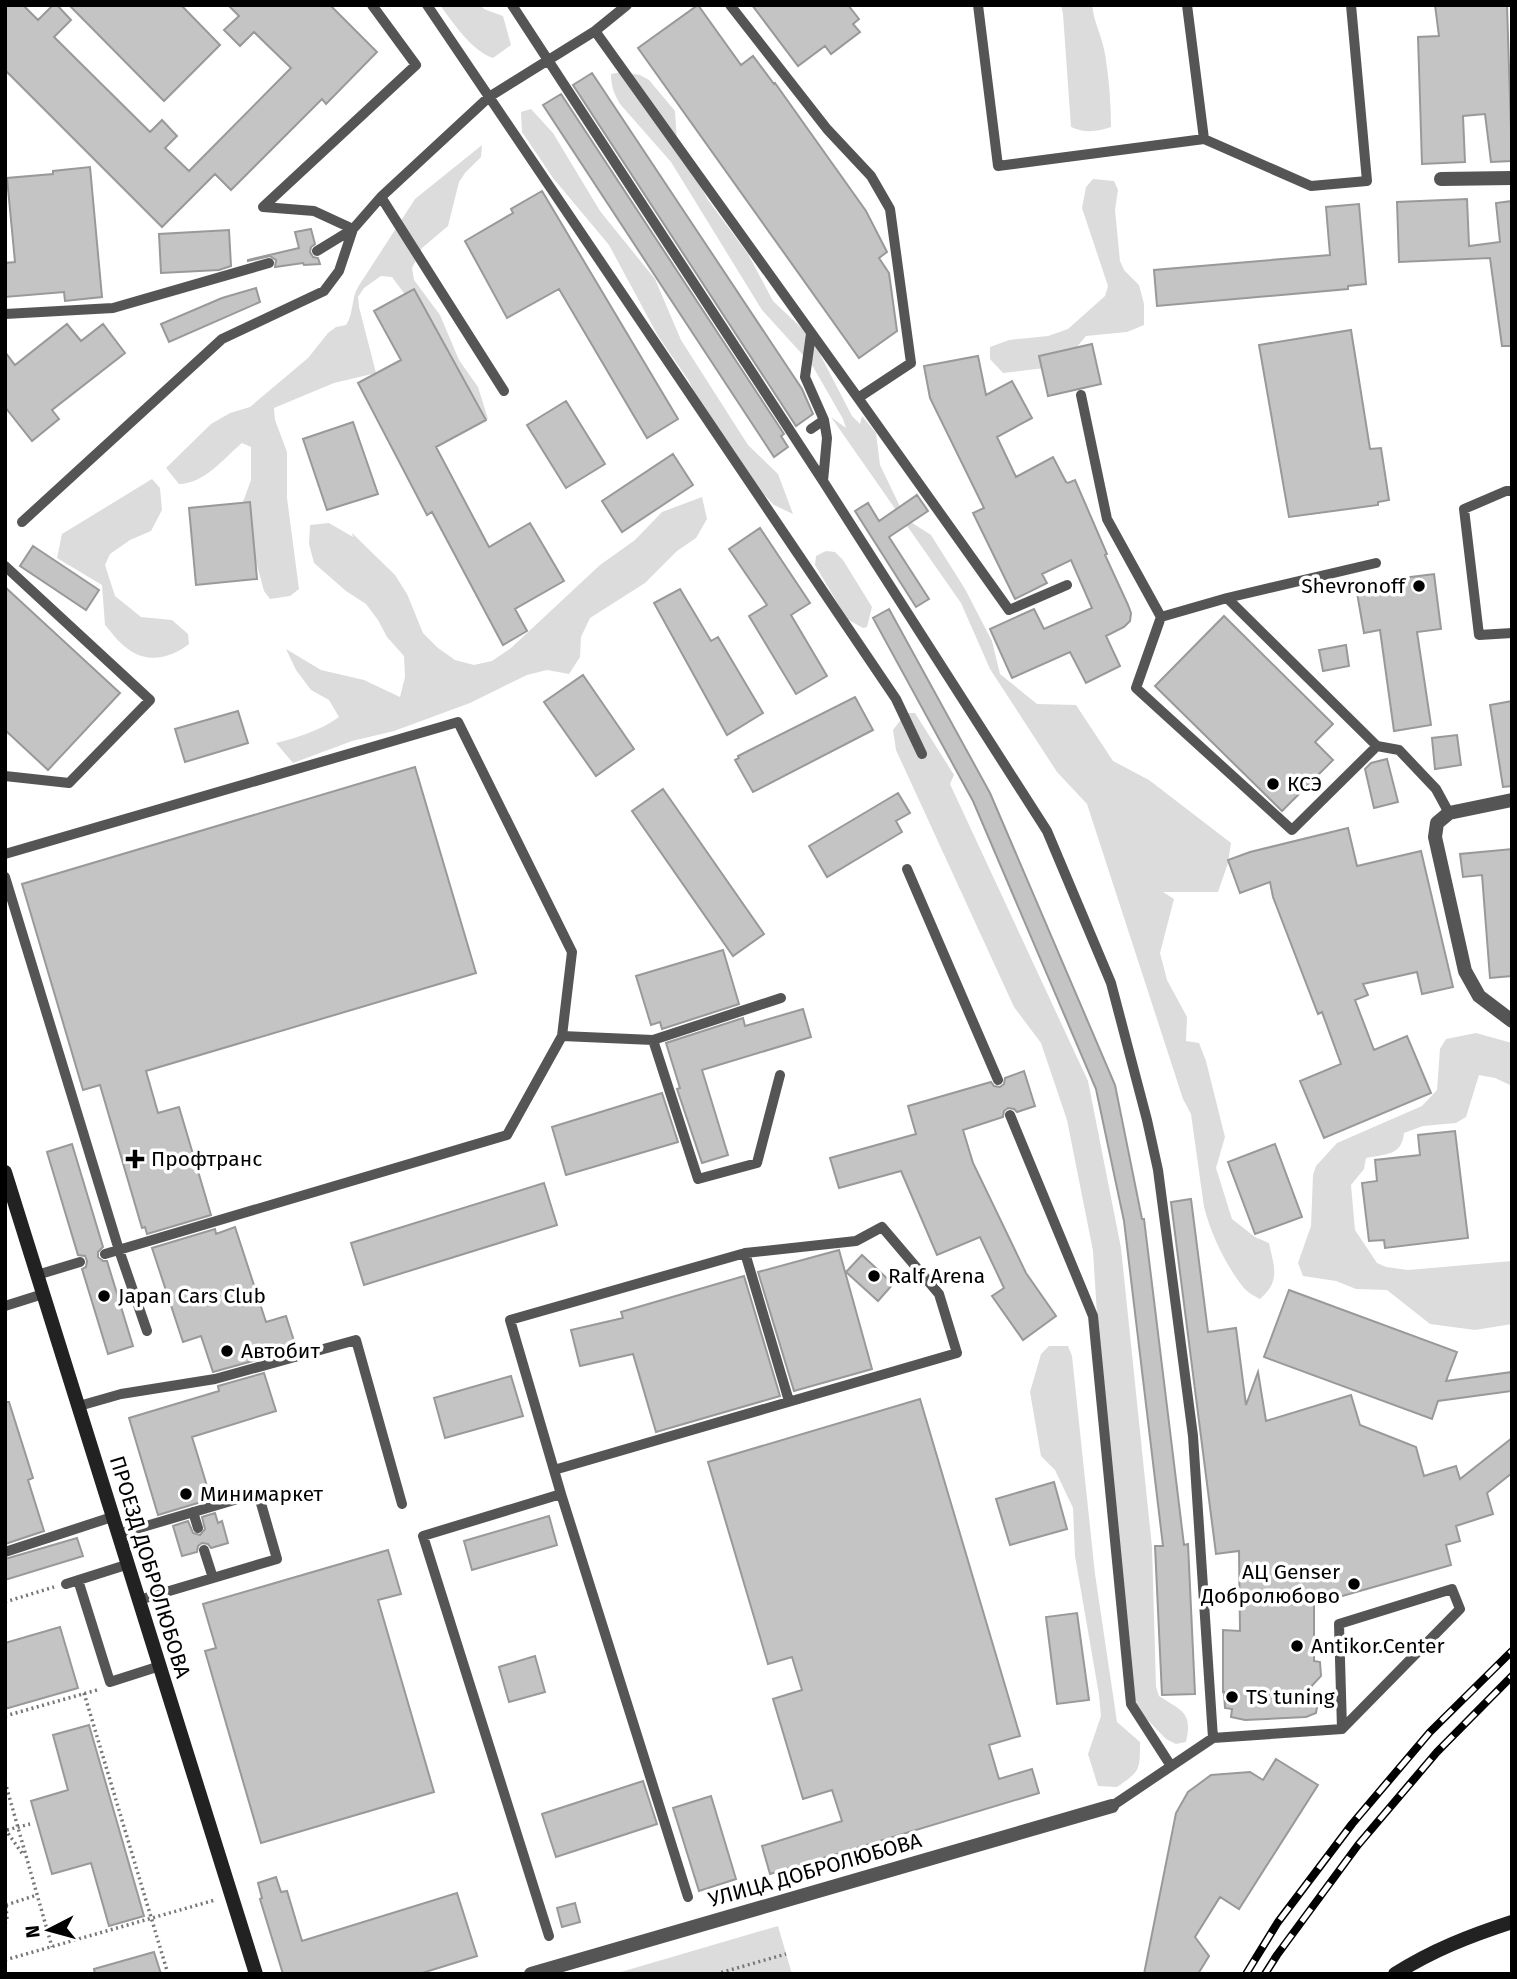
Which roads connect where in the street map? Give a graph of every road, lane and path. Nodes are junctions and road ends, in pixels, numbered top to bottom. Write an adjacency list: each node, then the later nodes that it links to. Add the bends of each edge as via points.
1 (372, 5): 16 (lane, via 416,65 263,207 314,211)
2 (427, 5): 11 (lane)
3 (512, 5): 10 (lane)
4 (627, 5): 9 (lane)
5 (730, 5): 23 (lane, via 827,129 871,176 890,209 911,363)
6 (978, 5): 12 (lane, via 998,166)
7 (1186, 5): 12 (lane)
8 (1351, 5): 12 (lane, via 1367,181 1311,186)
9 (594, 31): 10 (lane); 20 (lane)
10 (548, 59): 11 (lane); 26 (lane)
11 (489, 97): 15 (lane); 36 (lane, via 896,699)
12 (1204, 139)
13 (1512, 178): 14 (street)
14 (1441, 179)
15 (381, 197): 16 (lane); 21 (lane)
16 (353, 229): 17 (lane); 28 (lane, via 339,271 324,291 222,339)
17 (317, 251)
18 (269, 262): 19 (lane, via 113,308)
19 (5, 314)
20 (811, 334): 23 (lane); 24 (lane, via 805,377)
21 (504, 391)
22 (1082, 395): 33 (lane, via 1107,519)
23 (858, 398): 31 (lane, via 1009,610)
24 (824, 420): 25 (lane); 26 (lane)
25 (811, 429)
26 (823, 481): 81 (lane, via 1047,831 1111,983 1158,1170 1193,1436)
27 (1512, 491): 34 (lane, via 1464,509 1479,635)
28 (22, 522)
29 (1376, 563): 32 (lane)
30 (5, 566): 37 (lane, via 150,699 69,783)
31 (1067, 585)
32 (1227, 598): 33 (lane); 35 (lane)
33 (1161, 617): 35 (lane, via 1136,688 1292,830)
34 (1512, 633)
35 (1377, 746): 39 (lane, via 1399,750 1436,789)
36 (922, 754)
37 (5, 776)
38 (1512, 800): 39 (street)
39 (1449, 813): 44 (street, via 1437,823 1435,837 1465,971 1479,996)
40 (5, 854): 45 (lane, via 458,722 572,952)
41 (907, 869): 48 (lane)
42 (5, 877): 51 (lane)
43 (781, 999): 46 (lane)
44 (1512, 1021)
45 (562, 1037): 46 (lane); 51 (lane, via 507,1135)
46 (653, 1040): 47 (lane, via 698,1179 757,1163)
47 (780, 1075)
48 (998, 1080)
49 (1010, 1115): 82 (lane, via 1093,1316 1131,1704)
50 (6, 1178): 55 (street, ПРОЕЗД ДОБРОЛЮБОВА)
51 (119, 1250): 53 (lane); 58 (lane)
52 (745, 1253): 59 (lane); 59 (lane, via 856,1241 882,1227 939,1294 957,1353); 61 (lane, via 510,1320)
53 (105, 1254)
54 (80, 1262): 55 (lane)
55 (37, 1275): 56 (street, ПРОЕЗД ДОБРОЛЮБОВА)
56 (44, 1294): 57 (lane); 60 (street, ПРОЕЗД ДОБРОЛЮБОВА)
57 (5, 1306)
58 (147, 1331)
59 (789, 1401): 61 (lane)
60 (79, 1406): 63 (lane, via 121,1394 215,1379 356,1340); 65 (street, ПРОЕЗД ДОБРОЛЮБОВА)
61 (554, 1470): 62 (lane)
62 (561, 1494): 90 (lane); 96 (lane, via 423,1536)
63 (402, 1504)
64 (193, 1512): 66 (lane); 67 (lane); 71 (lane, via 258,1493 277,1559)
65 (113, 1517): 67 (street, ПРОЕЗД ДОБРОЛЮБОВА); 69 (lane)
66 (198, 1528)
67 (118, 1534): 70 (street, ПРОЕЗД ДОБРОЛЮБОВА)
68 (204, 1550): 71 (lane)
69 (5, 1552)
70 (129, 1564): 72 (lane); 74 (street, ПРОЕЗД ДОБРОЛЮБОВА)
71 (213, 1578): 74 (lane)
72 (78, 1580): 73 (lane); 77 (lane)
73 (66, 1584): 75 (path)
74 (139, 1600): 76 (street, ПРОЕЗД ДОБРОЛЮБОВА)
75 (5, 1602)
76 (160, 1666): 77 (lane); 101 (street, ПРОЕЗД ДОБРОЛЮБОВА)
77 (110, 1682): 78 (path, via 111,1686)
78 (84, 1693): 79 (path); 93 (path)
79 (5, 1716)
80 (1342, 1729): 80 (lane, via 1460,1609 1452,1589 1339,1624); 81 (lane)
81 (1213, 1738): 82 (lane)
82 (1171, 1766): 84 (lane)
83 (5, 1782): 86 (path)
84 (1112, 1806): 102 (street, УЛИЦА ДОБРОЛЮБОВА)
85 (30, 1824): 86 (path)
86 (18, 1828): 87 (path); 88 (path)
87 (6, 1830): 88 (path)
88 (27, 1860): 89 (path)
89 (37, 1895): 92 (path); 97 (path)
90 (688, 1897)
91 (216, 1900): 93 (path)
92 (6, 1904): 95 (path)
93 (151, 1918): 97 (path); 100 (path)
94 (1512, 1922): 104 (street, via 1423,1956)
95 (5, 1924)
96 (549, 1936)
97 (51, 1947): 99 (path)
98 (786, 1954): 103 (path)
99 (5, 1960)
100 (168, 1974)
101 (256, 1974)
102 (530, 1974)
103 (716, 1974)
104 (1395, 1974)

